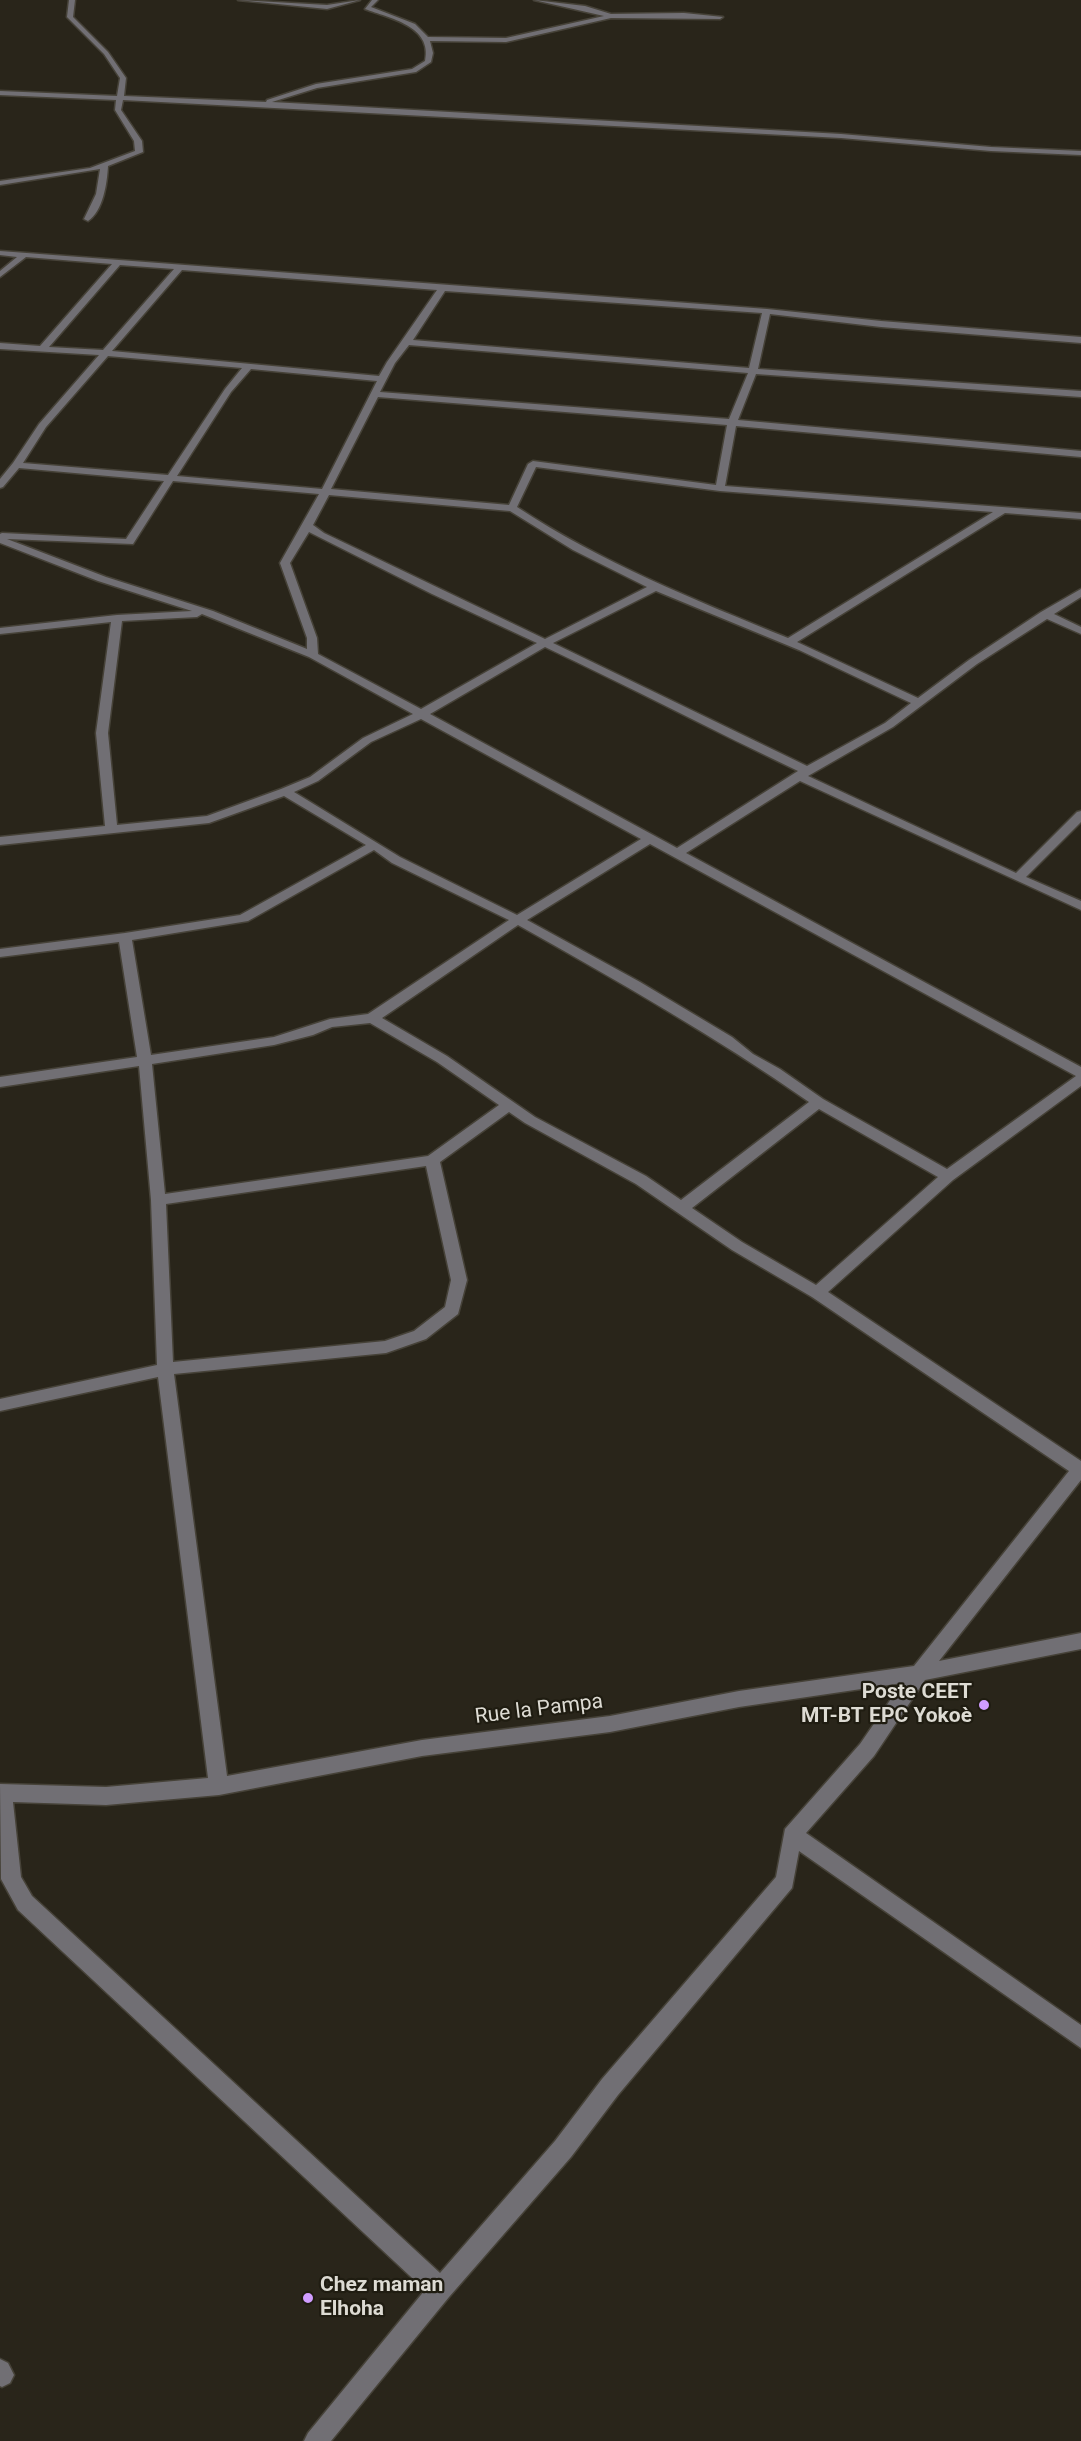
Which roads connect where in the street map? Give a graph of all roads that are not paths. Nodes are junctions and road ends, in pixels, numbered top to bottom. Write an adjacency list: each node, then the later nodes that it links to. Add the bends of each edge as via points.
1 (72, 0): 11 (street, via 70,17 106,53 123,78)
2 (241, 0): 3 (street, via 327,7)
3 (357, 0)
4 (537, 0): 6 (street)
5 (372, 1): 8 (street, via 367,8 413,25)
6 (611, 16): 7 (street); 8 (street, via 506,40)
7 (720, 17)
8 (426, 39): 9 (street, via 428,62 414,71)
9 (316, 86): 12 (street); 13 (street)
10 (0, 93): 11 (street)
11 (121, 100): 13 (street); 15 (street, via 118,115 138,141 139,152)
12 (317, 101): 13 (street); 14 (street)
13 (262, 104)
14 (1081, 153)
15 (104, 166): 16 (street); 17 (street, via 99,201)
16 (0, 183)
17 (88, 219)
18 (0, 253): 19 (street)
19 (24, 255): 20 (street); 22 (street)
20 (119, 261): 21 (street); 28 (street)
21 (180, 267): 23 (street); 29 (street)
22 (0, 275)
23 (443, 287): 24 (street); 26 (street)
24 (767, 310): 25 (street); 31 (street)
25 (1081, 340)
26 (407, 342): 31 (street); 32 (street)
27 (0, 346): 28 (street)
28 (42, 349): 29 (street)
29 (105, 353): 30 (street); 37 (street, via 42,426)
30 (248, 367): 32 (street); 38 (street)
31 (753, 371): 34 (street); 35 (street)
32 (382, 379): 33 (street)
33 (374, 394): 35 (street); 41 (street)
34 (1081, 394)
35 (732, 424): 36 (street); 40 (street)
36 (1081, 454)
37 (17, 465): 38 (street); 39 (street)
38 (169, 480): 41 (street); 46 (street, via 129,542)
39 (0, 486)
40 (720, 488): 42 (street, via 532,464); 43 (street)
41 (326, 491): 42 (street); 45 (street)
42 (512, 508): 47 (street, via 546,533)
43 (1003, 510): 44 (street); 54 (street)
44 (1081, 516)
45 (308, 526): 55 (street); 56 (street, via 285,563 312,638)
46 (0, 538): 49 (street, via 102,579)
47 (655, 587): 54 (street); 55 (street)
48 (1081, 592): 50 (street)
49 (209, 613): 51 (street); 56 (street)
50 (1045, 614): 53 (street); 57 (street)
51 (117, 618): 52 (street); 62 (street, via 102,734)
52 (0, 631)
53 (1081, 631)
54 (789, 642): 57 (street)
55 (545, 643): 58 (street); 59 (street)
56 (313, 655): 58 (street)
57 (918, 702): 59 (street, via 889,725)
58 (420, 713): 60 (street, via 367,740 314,779); 63 (street)
59 (804, 774): 66 (street); 67 (street)
60 (285, 792): 62 (street, via 209,819); 65 (street)
61 (1081, 815): 67 (street)
62 (111, 829): 64 (street)
63 (649, 839): 66 (street); 69 (street)
64 (0, 841)
65 (375, 845): 69 (street, via 396,860); 70 (street, via 243,918)
66 (678, 853): 74 (street)
67 (1018, 878): 68 (street)
68 (1081, 906)
69 (518, 920): 72 (street); 77 (street, via 727,1040)
70 (125, 937): 71 (street); 73 (street)
71 (0, 953)
72 (372, 1018): 73 (street, via 330,1023 274,1041); 78 (street, via 442,1059)
73 (145, 1061): 76 (street); 81 (street)
74 (1081, 1073)
75 (1081, 1079): 80 (street)
76 (0, 1082)
77 (818, 1102): 80 (street); 82 (street)
78 (508, 1106): 79 (street); 82 (street, via 641,1180)
79 (432, 1160): 81 (street); 84 (street, via 459,1280 452,1310 420,1335 386,1347)
80 (948, 1176): 83 (street)
81 (158, 1200): 84 (street)
82 (680, 1207): 83 (street, via 736,1246)
83 (817, 1293): 86 (street)
84 (165, 1369): 85 (street); 89 (street)
85 (0, 1405)
86 (1080, 1469): 88 (street)
87 (1081, 1641): 88 (street, Rue la Pampa)
88 (919, 1674): 89 (street, Rue la Pampa, via 739,1699 610,1724 422,1748); 91 (street, via 867,1750)
89 (219, 1786): 90 (street, Rue la Pampa, via 106,1796)
90 (1, 1793): 93 (street, via 11,1879 25,1903)
91 (792, 1835): 92 (street); 93 (street, via 785,1881)
92 (1081, 2038)
93 (441, 2289): 94 (street)
94 (316, 2441)

